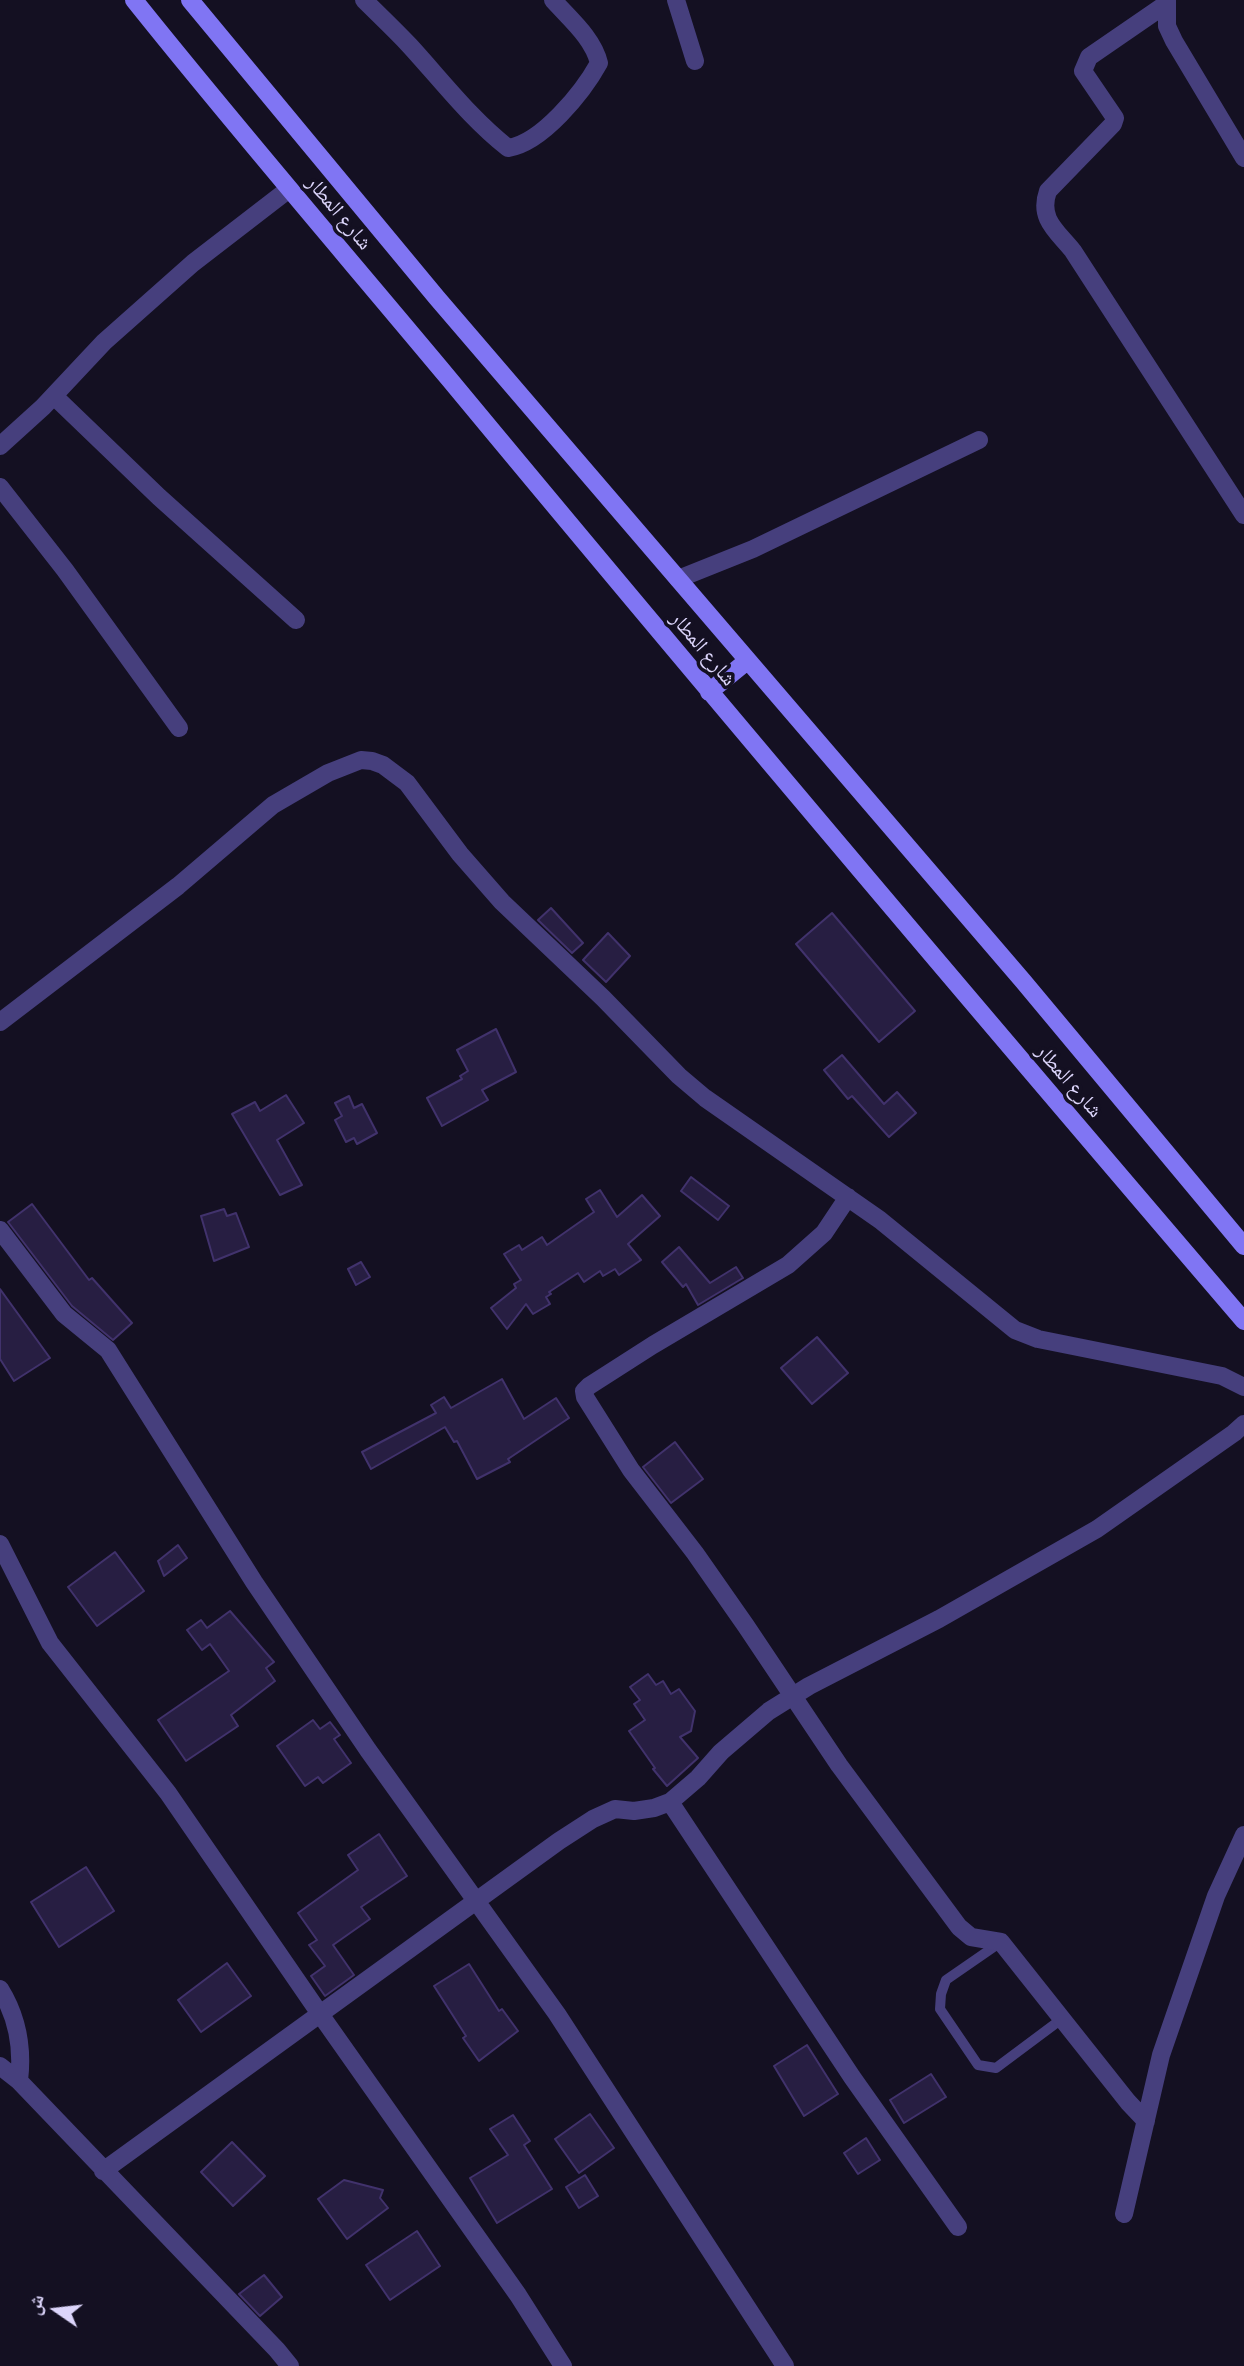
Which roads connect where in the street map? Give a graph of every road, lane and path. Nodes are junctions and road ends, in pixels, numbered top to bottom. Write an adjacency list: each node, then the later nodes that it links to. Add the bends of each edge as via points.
1 (134, 0): 9 (street, شارع المطار)
2 (191, 0): 15 (street, شارع المطار, via 437,298)
3 (364, 0): 4 (street, via 508,148 533,136 574,102 599,63 590,43)
4 (553, 0)
5 (676, 0): 7 (street)
6 (1167, 2): 8 (street, via 1167,26 1174,41); 14 (street, via 1089,57 1083,71 1115,118 1048,191 1045,217 1073,251)
7 (695, 61)
8 (1244, 158)
9 (289, 190): 10 (street, via 193,262 104,342); 18 (street, شارع المطار)
10 (54, 396): 12 (street); 16 (street)
11 (979, 440): 15 (street, via 754,549)
12 (0, 446)
13 (0, 487): 19 (street)
14 (1244, 515)
15 (678, 579): 17 (street, شارع المطار)
16 (296, 620)
17 (747, 661): 18 (street); 23 (street, شارع المطار)
18 (709, 692): 24 (street, شارع المطار)
19 (178, 728)
20 (0, 1022): 21 (street, via 178,886 273,805 328,773 361,760 372,761 407,783 502,902 679,1076)
21 (848, 1197): 25 (street, via 1025,1336 1222,1376); 28 (street, via 824,1233 788,1265 584,1391 631,1470)
22 (0, 1230): 31 (street, via 64,1314 108,1350 254,1582)
23 (1244, 1246)
24 (1244, 1321)
25 (1244, 1387)
26 (1244, 1424): 28 (street, via 1097,1529)
27 (0, 1544): 34 (street, via 50,1643 168,1793)
28 (795, 1696): 29 (street, via 769,1711); 32 (street, via 839,1765 964,1933)
29 (670, 1802): 31 (street, via 634,1811 615,1809 593,1819); 41 (street, via 852,2077)
30 (1244, 1835): 38 (street, via 1216,1896 1174,2015)
31 (475, 1902): 34 (street); 44 (street, via 557,2014)
32 (1001, 1942): 35 (street); 35 (lane, via 946,1980 941,1994 940,2009 978,2066 996,2068)
33 (0, 1990): 37 (street, via 17,2029 22,2056)
34 (320, 2014): 39 (street); 43 (street)
35 (1063, 2018): 38 (street)
36 (0, 2066): 37 (street)
37 (19, 2081): 39 (street)
38 (1146, 2121): 40 (street)
39 (103, 2171): 42 (street)
40 (1124, 2214)
41 (958, 2227)
42 (290, 2366)
43 (564, 2366)
44 (785, 2366)

